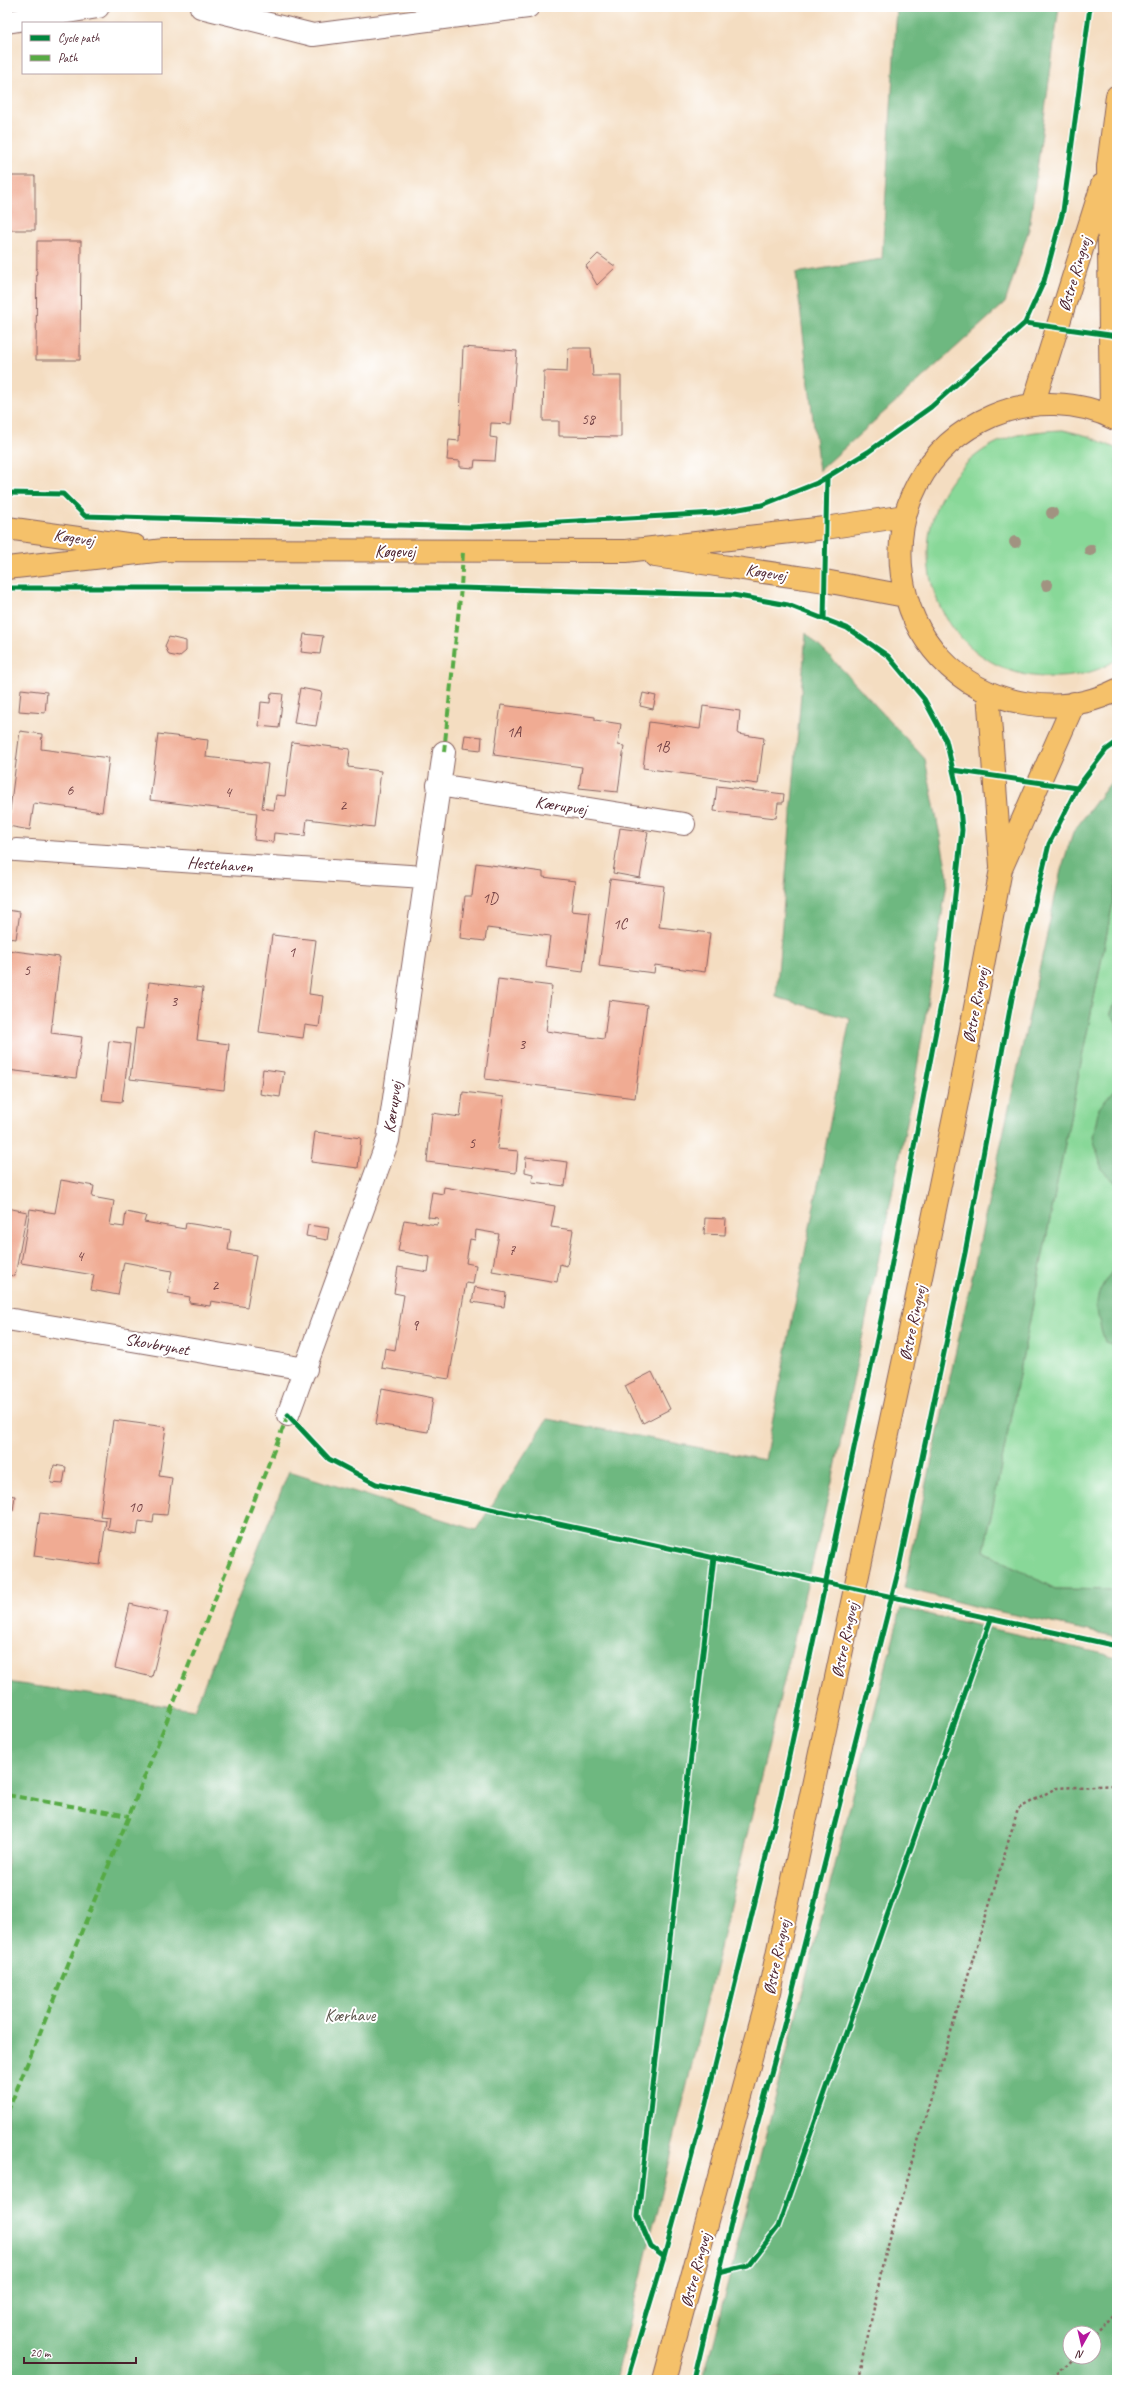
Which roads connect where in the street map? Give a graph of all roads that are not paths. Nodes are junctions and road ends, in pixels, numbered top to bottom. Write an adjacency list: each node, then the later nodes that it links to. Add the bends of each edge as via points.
1 (98, 7): 4 (street)
2 (201, 7): 3 (street, via 313,35)
3 (528, 7)
4 (7, 22)
5 (1117, 96): 6 (main road, Østre Ringvej)
6 (1108, 166): 7 (main road, Østre Ringvej); 8 (main road, Østre Ringvej)
7 (1033, 405): 8 (main road, via 1072,406); 9 (main road, via 992,416 952,441 927,468 910,499)
8 (1114, 419)
9 (905, 516): 12 (main road, Køgevej); 14 (main road, via 900,548)
10 (7, 528): 11 (main road, Køgevej)
11 (164, 550): 12 (main road, Køgevej); 13 (main road, Køgevej)
12 (626, 552): 14 (main road, Køgevej, via 825,581)
13 (7, 568)
14 (905, 596): 16 (main road, via 920,631 930,646 956,672)
15 (1117, 690): 17 (main road, via 1095,699)
16 (988, 692): 17 (main road, via 1010,700 1039,705); 22 (main road, Østre Ringvej)
17 (1074, 703): 22 (main road, Østre Ringvej)
18 (444, 752): 19 (street, Kærupvej)
19 (438, 785): 20 (street, Kærupvej); 23 (street, Kærupvej)
20 (684, 824)
21 (16, 850): 23 (street, Hestehaven)
22 (1001, 869): 27 (main road, Østre Ringvej, via 959,1093 908,1340 769,1992)
23 (424, 877): 25 (street, Kærupvej, via 388,1140)
24 (7, 1319): 25 (street, Skovbrynet)
25 (306, 1369): 26 (street, Kærupvej)
26 (288, 1415)
27 (664, 2380)

